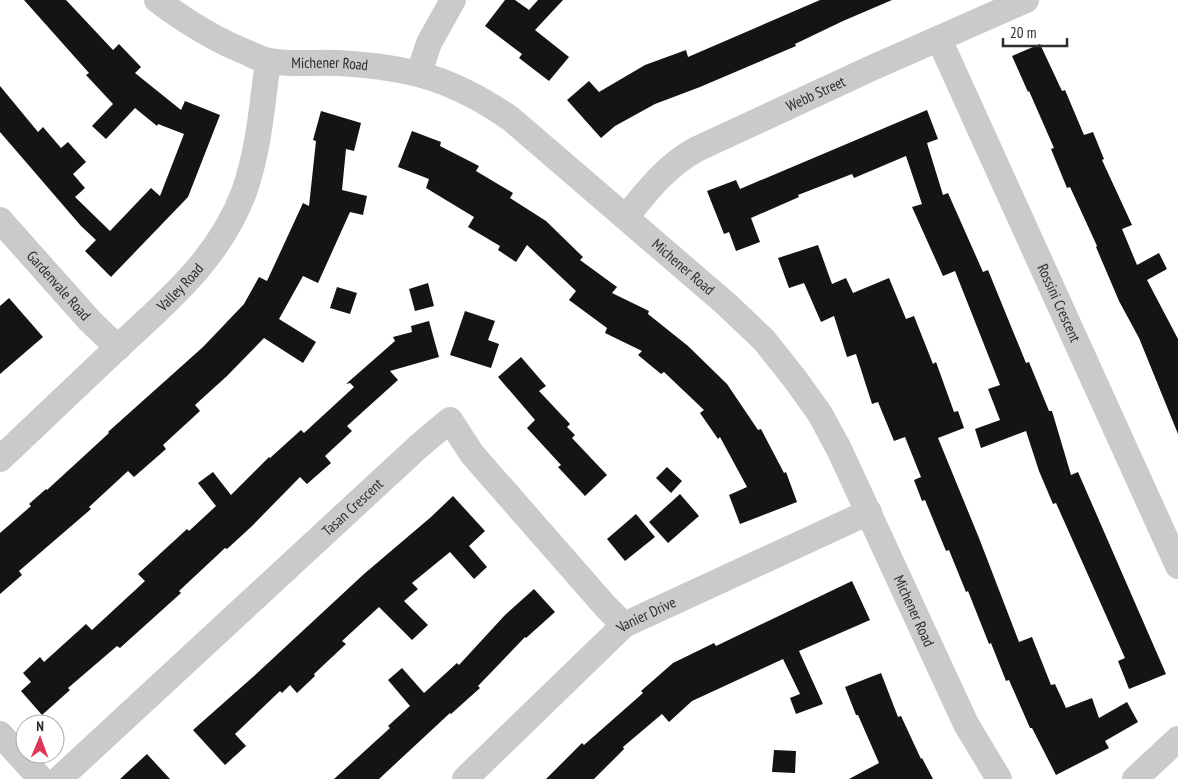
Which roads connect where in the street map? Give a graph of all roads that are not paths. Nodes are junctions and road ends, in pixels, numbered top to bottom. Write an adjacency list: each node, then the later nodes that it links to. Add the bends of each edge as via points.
1 (157, 0): 5 (street, Michener Road, via 202,32)
2 (453, 0): 6 (street, via 429,43)
3 (1026, 0): 4 (street, Webb Street)
4 (939, 39): 7 (street, Webb Street, via 681,158); 12 (street, Rossini Crescent)
5 (268, 61): 6 (street, Michener Road, via 338,63); 9 (street, Valley Road, via 254,159 244,192 229,224 209,256 180,290)
6 (419, 73): 7 (street, Michener Road, via 485,101 511,119)
7 (626, 217): 11 (street, Michener Road, via 725,303 769,347 820,414)
8 (0, 220): 9 (street, Gardenvale Road)
9 (118, 348): 10 (street, Valley Road)
10 (0, 459)
11 (869, 512): 13 (street, Vanier Drive); 19 (street, Michener Road, via 966,724)
12 (1178, 566)
13 (624, 625): 17 (street, Tasan Crescent, via 472,454 450,420); 18 (street, Vanier Drive)
14 (0, 734): 16 (street)
15 (1178, 739): 20 (street)
16 (41, 779)
17 (59, 779)
18 (465, 779)
19 (999, 779)
20 (1135, 779)

